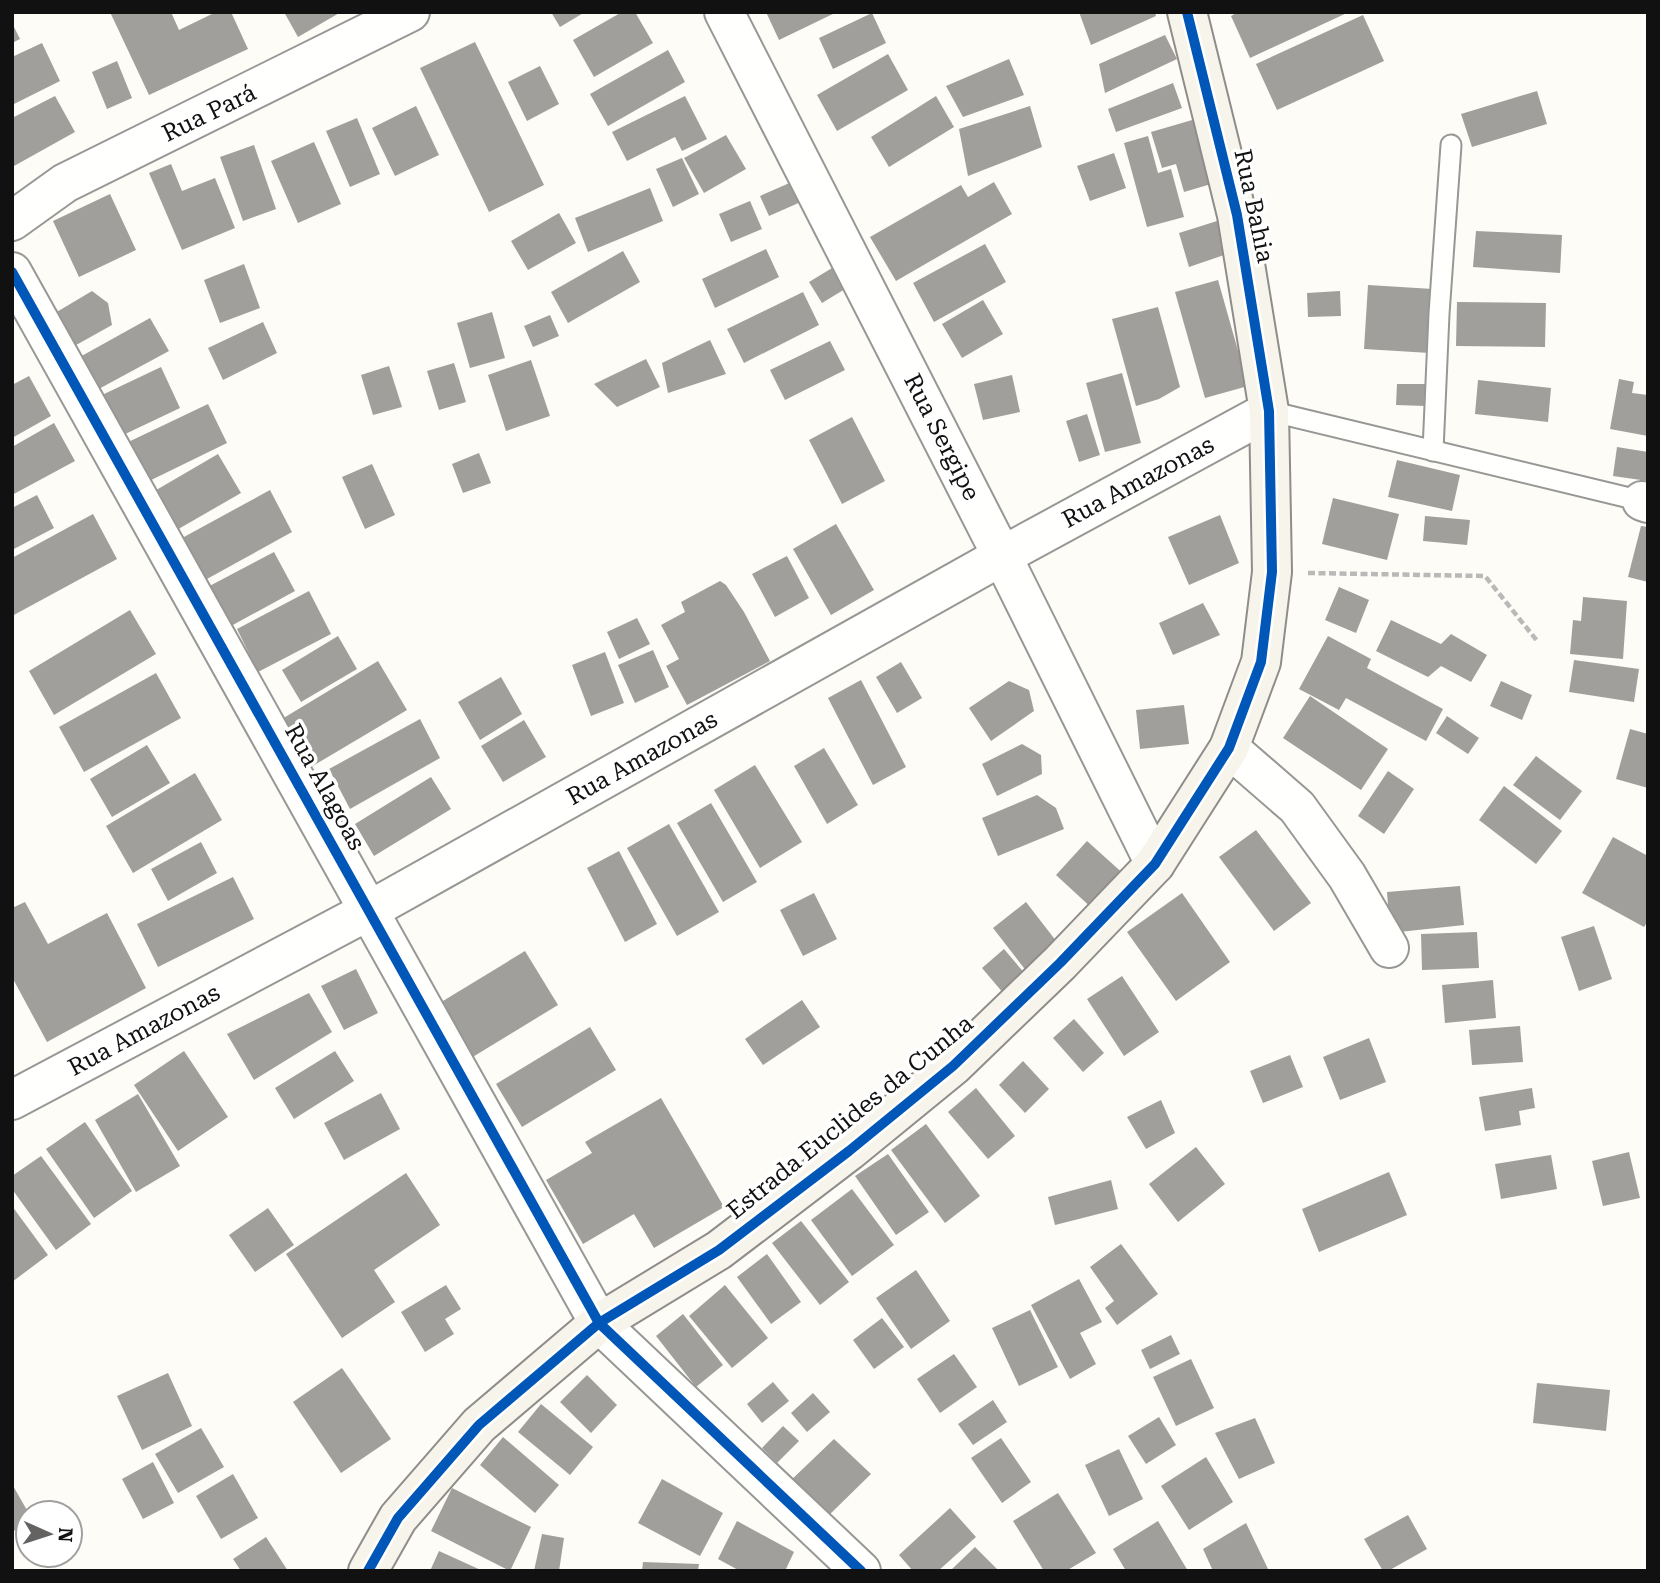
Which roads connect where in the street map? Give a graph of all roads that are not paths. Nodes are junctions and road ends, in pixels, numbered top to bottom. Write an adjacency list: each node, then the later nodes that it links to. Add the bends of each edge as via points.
1 (410, 12): 5 (street, Rua Pará, via 65,183)
2 (724, 12): 10 (street, Rua Sergipe)
3 (1187, 12): 7 (street, Rua Bahia, via 1237,215)
4 (1451, 145): 8 (lane)
5 (12, 220)
6 (12, 272): 13 (street, Rua Alagoas)
7 (1269, 411): 8 (lane); 10 (street, Rua Amazonas); 11 (street, Estrada Euclides da Cunha, via 1272,572 1261,662)
8 (1433, 451): 9 (lane)
9 (1645, 502)
10 (1002, 556): 12 (street, Rua Sergipe); 13 (street, Rua Amazonas)
11 (1229, 748): 12 (street, Estrada Euclides da Cunha); 14 (street, via 1297,807 1347,876)
12 (1156, 864): 16 (street, Estrada Euclides da Cunha, via 953,1066 849,1152 719,1250)
13 (370, 910): 15 (street, Rua Amazonas); 16 (street, Rua Alagoas)
14 (1389, 948)
15 (12, 1100)
16 (599, 1323): 17 (street, Estrada Euclides da Cunha, via 479,1425 398,1518); 18 (street, Rua Alagoas)
17 (368, 1571)
18 (861, 1571)

